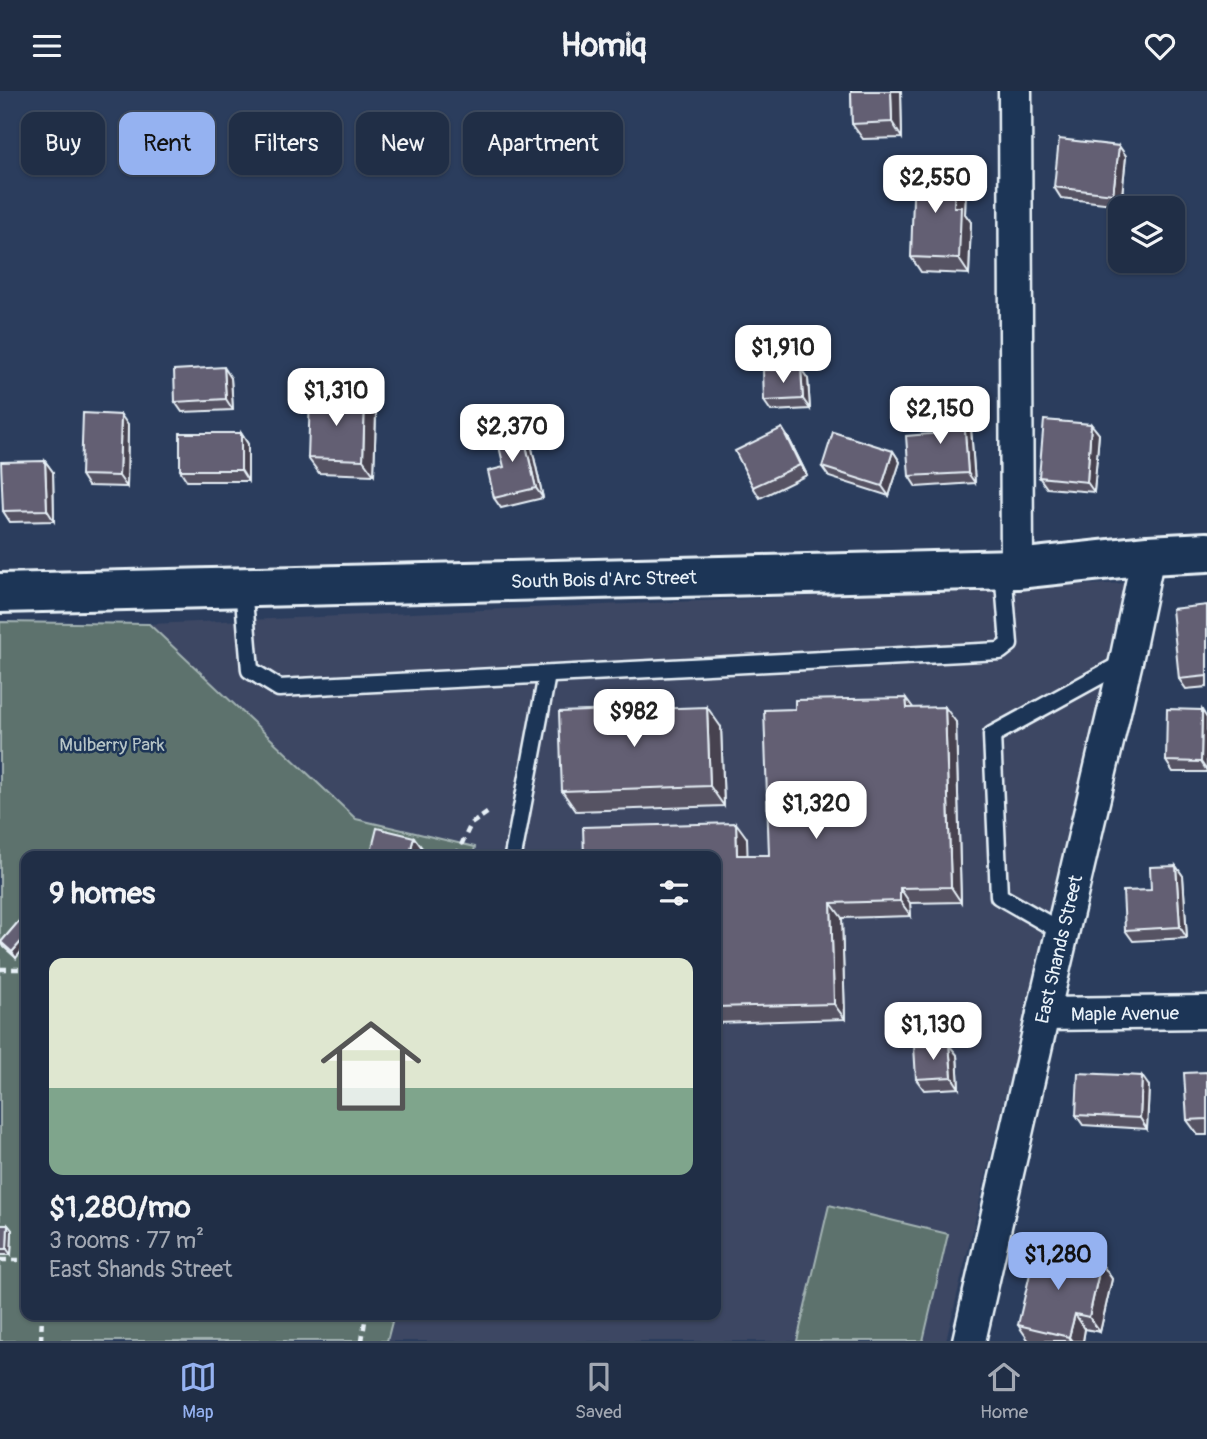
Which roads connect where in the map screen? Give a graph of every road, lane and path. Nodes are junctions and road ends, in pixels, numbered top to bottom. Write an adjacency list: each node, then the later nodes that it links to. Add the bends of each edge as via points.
1 (1015, 91): 4 (street)
2 (1207, 552): 3 (main road, South Bois d'Arc Street)
3 (1148, 555): 4 (main road, South Bois d'Arc Street); 7 (street, East Shands Street)
4 (1010, 569): 5 (main road, South Bois d'Arc Street); 8 (lane, via 1009,644 1000,651)
5 (243, 587): 6 (main road, South Bois d'Arc Street); 8 (lane, via 250,670 279,688)
6 (0, 593)
7 (1126, 661): 12 (street, East Shands Street); 12 (lane, via 992,735 999,896)
8 (547, 674): 11 (lane)
9 (490, 811): 10 (path, via 471,824)
10 (458, 851)
11 (514, 851)
12 (1062, 932): 16 (street, East Shands Street)
13 (0, 969): 14 (path)
14 (21, 969)
15 (1207, 1011): 16 (street, Maple Avenue)
16 (1043, 1014): 23 (street, East Shands Street)
17 (0, 1260): 18 (path)
18 (21, 1260)
19 (42, 1320): 21 (path)
20 (365, 1320): 22 (path)
21 (41, 1341)
22 (362, 1341)
23 (969, 1341)

